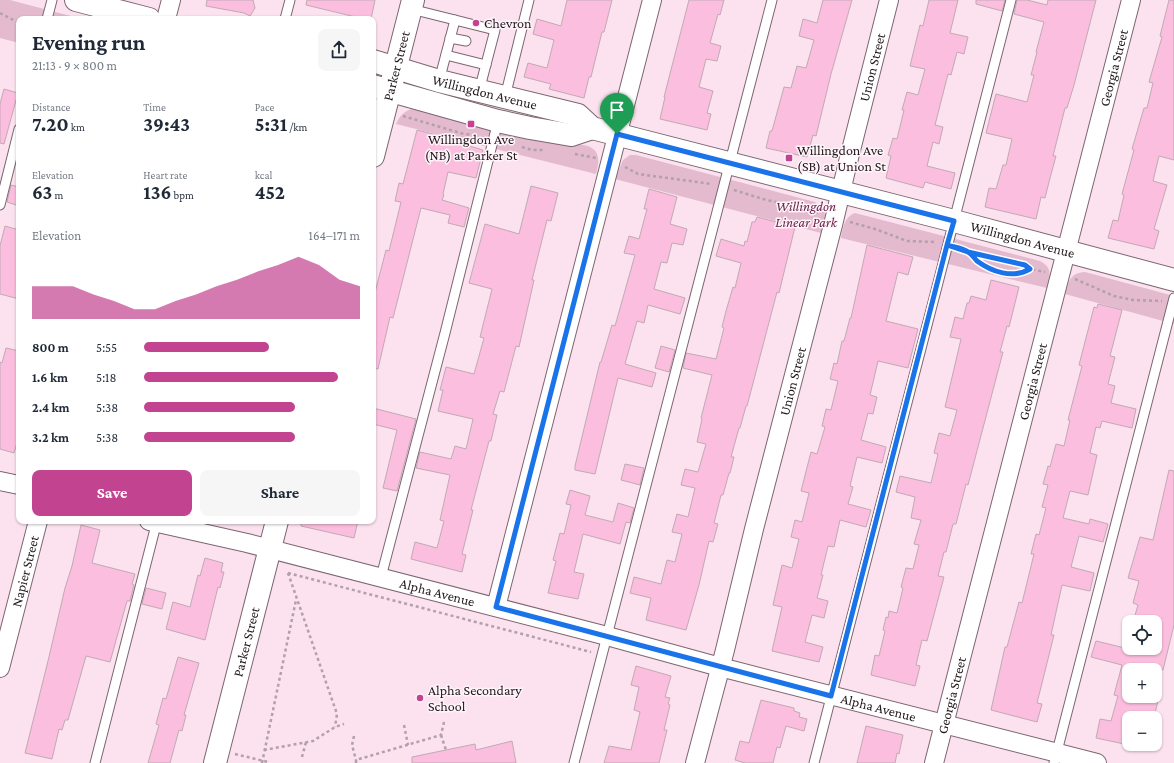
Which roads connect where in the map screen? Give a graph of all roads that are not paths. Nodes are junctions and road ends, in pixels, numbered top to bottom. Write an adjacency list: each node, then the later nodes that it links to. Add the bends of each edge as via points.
1 (52, 0): 12 (lane)
2 (76, 0): 13 (main road)
3 (171, 0): 14 (street)
4 (290, 0): 15 (lane)
5 (529, 0): 26 (lane)
6 (652, 0): 30 (street)
7 (772, 0): 32 (lane)
8 (890, 0): 33 (street, Union Street)
9 (1011, 0): 35 (lane)
10 (1131, 0): 36 (street, Georgia Street)
11 (412, 4): 16 (lane); 22 (main road, Parker Street)
12 (48, 16)
13 (137, 16)
14 (167, 16)
15 (286, 16)
16 (455, 20): 17 (lane); 21 (lane, via 495,30 488,47)
17 (450, 38): 18 (lane); 19 (lane)
18 (466, 42)
19 (446, 55): 21 (lane); 23 (lane)
20 (376, 63): 22 (main road, Willingdon Avenue)
21 (486, 65): 25 (lane)
22 (396, 68): 23 (main road, Willingdon Avenue); 24 (main road, Parker Street)
23 (439, 81): 25 (main road, Willingdon Avenue)
24 (382, 89): 27 (main road, Willingdon Avenue); 29 (main road, Parker Street)
25 (479, 90): 26 (main road, Willingdon Avenue)
26 (505, 97): 28 (main road, Willingdon Avenue, via 578,115)
27 (498, 121): 28 (main road, Willingdon Avenue, via 571,135); 46 (lane)
28 (592, 128): 30 (main road, Willingdon Avenue)
29 (376, 134)
30 (617, 134): 32 (main road, Willingdon Avenue); 47 (street)
31 (16, 141): 34 (lane)
32 (730, 163): 33 (main road, Willingdon Avenue); 48 (lane)
33 (841, 192): 35 (main road, Willingdon Avenue); 49 (street, Union Street)
34 (0, 205)
35 (954, 221): 36 (main road, Willingdon Avenue); 51 (lane)
36 (1065, 252): 37 (main road, Willingdon Avenue); 52 (street, Georgia Street)
37 (1174, 280)
38 (1173, 301): 54 (lane)
39 (0, 480): 40 (street)
40 (16, 484)
41 (37, 524): 50 (street, Napier Street)
42 (154, 524): 55 (lane)
43 (163, 524): 45 (street, Alpha Avenue)
44 (277, 524): 45 (main road, Parker Street)
45 (270, 549): 46 (street, Alpha Avenue); 53 (main road, Parker Street)
46 (381, 578): 47 (street, Alpha Avenue)
47 (496, 607): 48 (street, Alpha Avenue)
48 (607, 636): 49 (street, Alpha Avenue); 56 (lane)
49 (720, 667): 51 (street, Alpha Avenue); 57 (street, Union Street)
50 (0, 668)
51 (831, 696): 52 (street, Alpha Avenue); 58 (lane)
52 (944, 724): 54 (street, Alpha Avenue); 59 (street, Georgia Street)
53 (224, 758)
54 (1055, 758): 60 (street, Alpha Avenue)
55 (95, 763)
56 (574, 763)
57 (695, 763)
58 (814, 763)
59 (934, 763)
60 (1097, 763)

